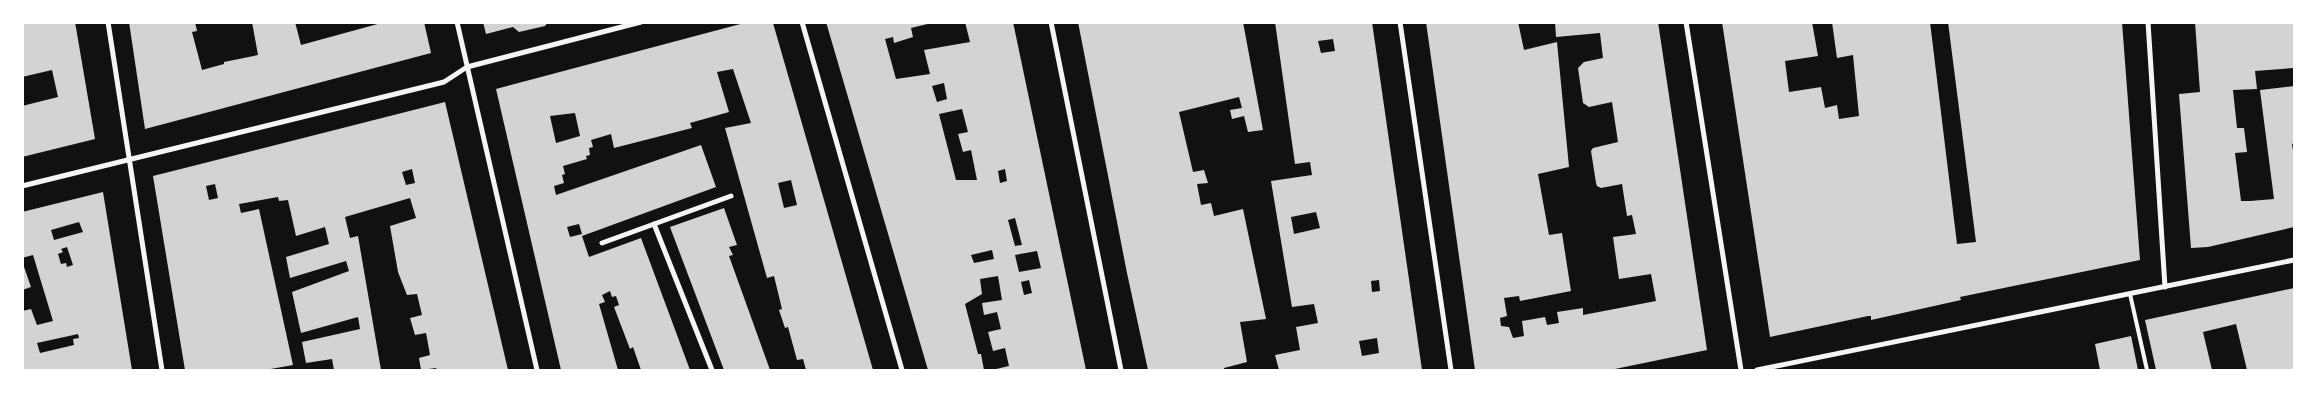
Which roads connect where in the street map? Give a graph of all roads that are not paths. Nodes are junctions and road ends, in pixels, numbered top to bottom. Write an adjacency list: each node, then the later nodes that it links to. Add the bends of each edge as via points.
1 (108, 22): 10 (street)
2 (457, 22): 9 (street)
3 (640, 22): 9 (street)
4 (802, 22): 21 (street)
5 (1051, 22): 22 (street)
6 (1400, 22): 23 (street)
7 (1686, 22): 24 (street)
8 (2148, 22): 16 (street)
9 (467, 66): 10 (street, via 444,82); 19 (street)
10 (130, 159): 11 (street); 18 (street)
11 (22, 186)
12 (731, 196): 13 (street)
13 (654, 224): 14 (street); 20 (street)
14 (602, 243)
15 (2294, 260): 16 (street)
16 (2165, 287): 17 (street)
17 (2130, 294): 25 (street); 26 (lane)
18 (162, 370)
19 (537, 370)
20 (712, 370)
21 (902, 370)
22 (1121, 370)
23 (1451, 370)
24 (1741, 370)
25 (1757, 370)
26 (2147, 370)

